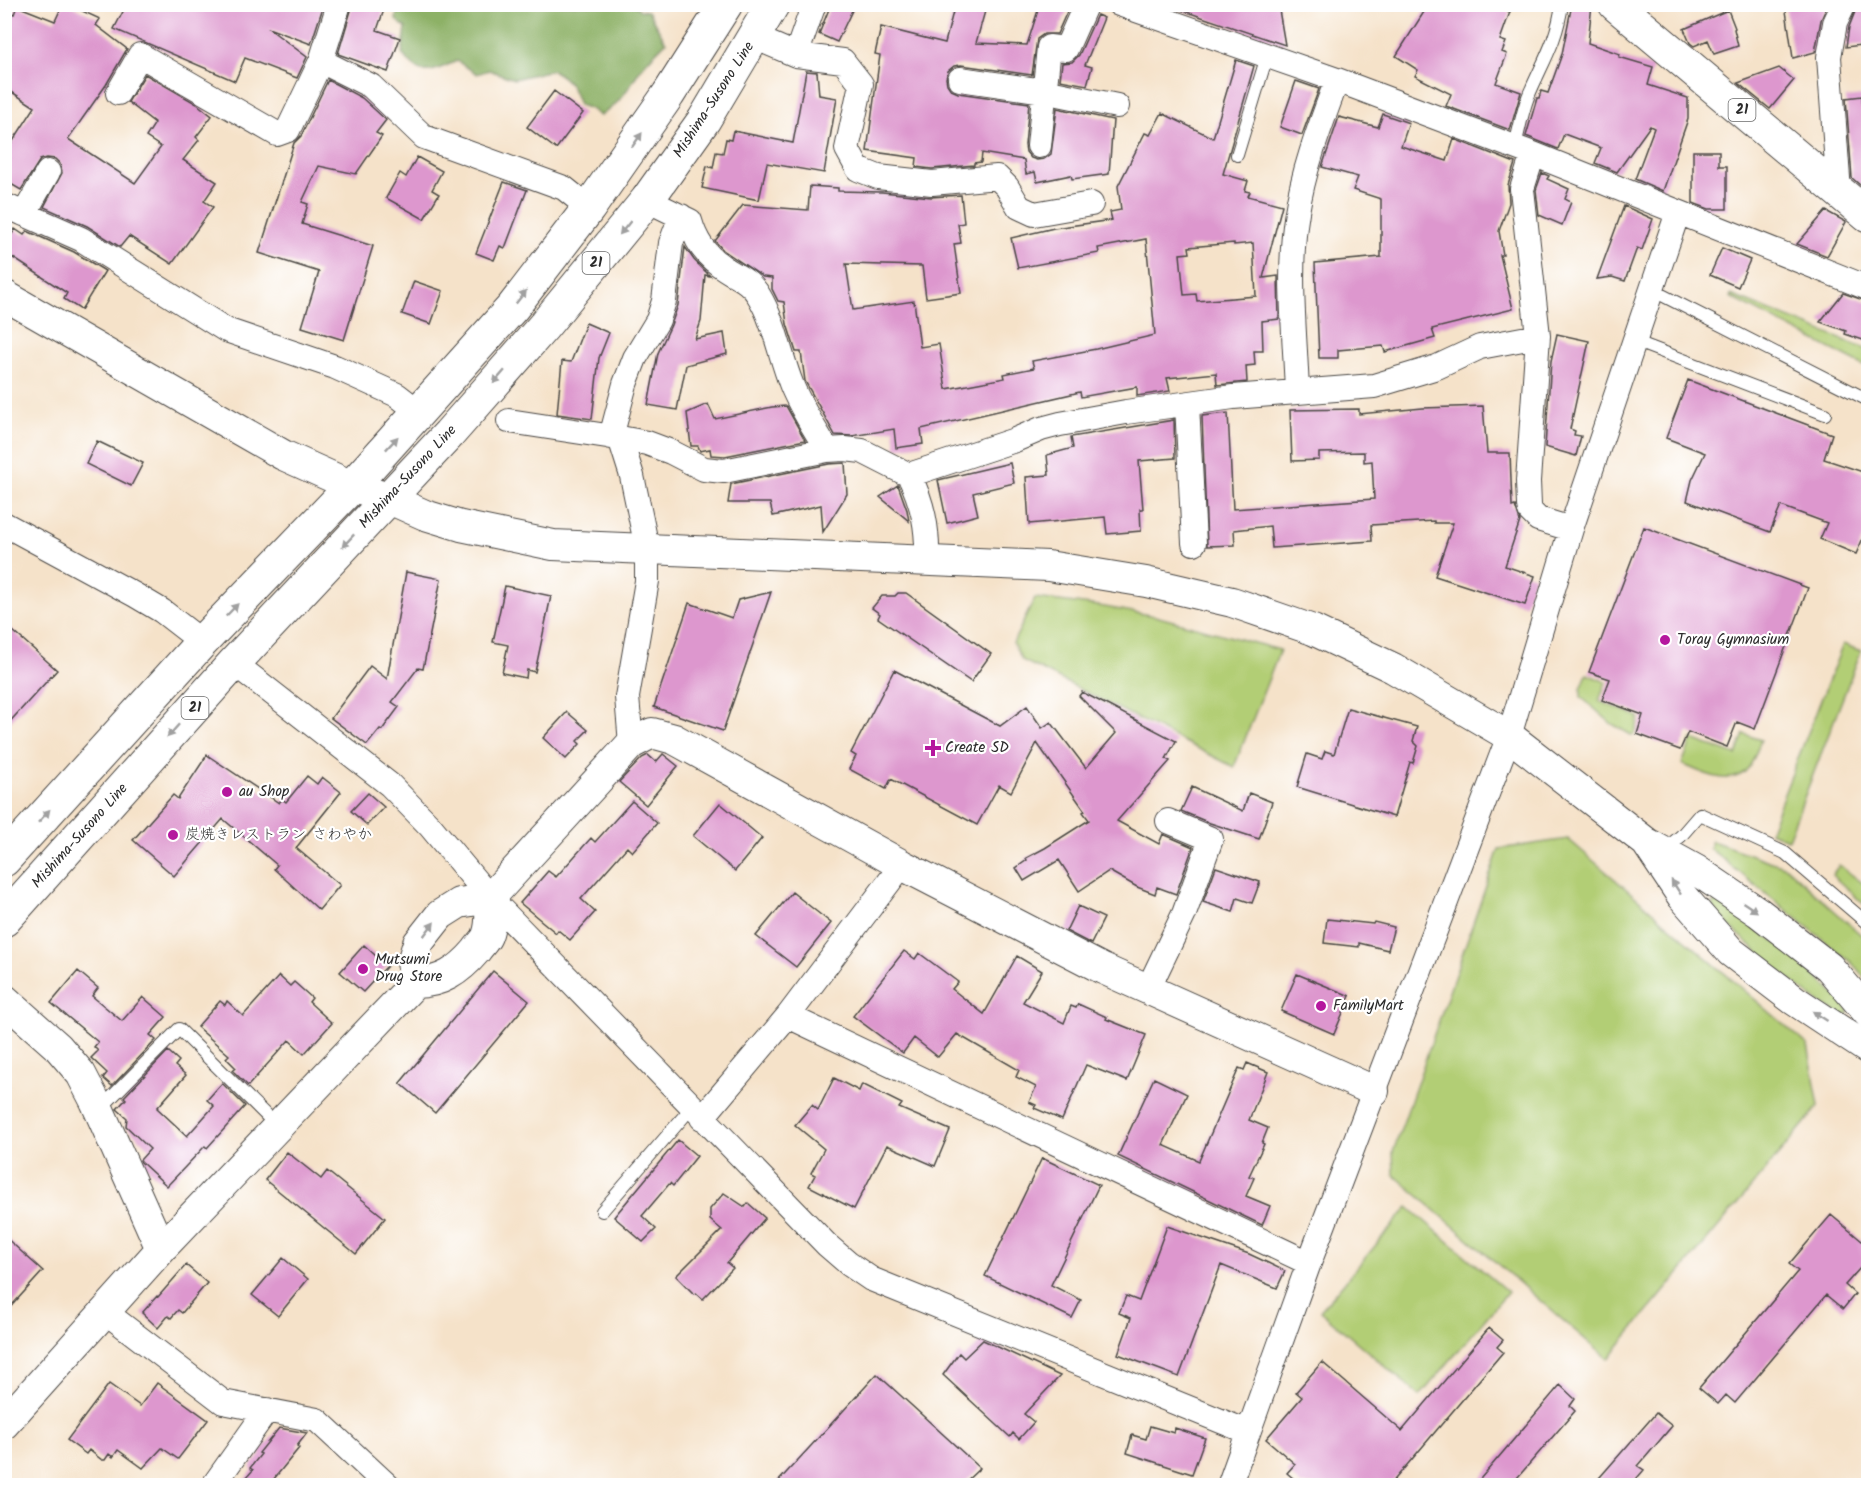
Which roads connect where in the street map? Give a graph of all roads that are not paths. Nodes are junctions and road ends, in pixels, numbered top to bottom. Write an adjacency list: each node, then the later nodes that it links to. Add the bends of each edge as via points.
1 (339, 4): 13 (street)
2 (726, 4): 26 (main road, 21, one-way to 2)
3 (773, 4): 10 (main road, Mishima-Susono Line / 21)
4 (814, 4): 11 (street)
5 (1086, 4): 16 (street, via 1066,49 1049,47)
6 (1119, 4): 12 (street)
7 (1562, 4): 20 (lane, via 1554,40 1528,98)
8 (1615, 4): 23 (main road, 21)
9 (1844, 4): 23 (street, via 1835,23 1828,57)
10 (754, 38): 11 (street); 24 (main road, Mishima-Susono Line / 21, via 704,120)
11 (796, 55): 25 (street, via 843,61 861,84 847,149 858,169 878,177 932,183 997,177 1019,207 1034,214)
12 (1267, 56): 15 (street); 21 (lane)
13 (321, 61): 17 (street, via 288,130 277,134 140,55); 26 (street, via 371,86 424,137 564,188)
14 (960, 79): 16 (street)
15 (1336, 80): 20 (street); 36 (street, via 1309,155 1296,214 1293,273)
16 (1044, 91): 18 (street); 19 (street)
17 (118, 93)
18 (1118, 106)
19 (1039, 146)
20 (1524, 150): 28 (street); 34 (street, via 1522,189)
21 (1237, 155)
22 (48, 172): 27 (street)
23 (1839, 192): 30 (main road, 21)
24 (647, 200): 29 (street); 46 (main road, Mishima-Susono Line / 21, one-way to 46, via 544,326)
25 (1090, 204)
26 (590, 208): 39 (main road, 21, one-way to 26, via 513,307)
27 (14, 209): 39 (street, via 81,239 226,330 334,367 397,395)
28 (1678, 212): 31 (street); 32 (street)
29 (681, 216): 42 (street, via 671,243 661,311 634,358); 43 (street, via 690,221 695,237 709,256 745,279 759,296 792,386)
30 (1869, 216)
31 (1869, 288)
32 (1652, 290): 35 (street); 37 (lane)
33 (4, 295): 45 (street, via 283,456)
34 (1538, 336): 36 (street, via 1480,347 1437,367 1374,386); 47 (street, via 1529,506 1538,519)
35 (1634, 341): 40 (lane); 47 (street)
36 (1297, 392): 38 (street)
37 (1869, 400)
38 (1187, 404): 44 (street, via 1041,429); 49 (street)
39 (419, 412): 45 (main road, 21, one-way to 39)
40 (1825, 414)
41 (509, 421): 42 (street)
42 (616, 437): 43 (street, via 647,443 704,469 724,471); 50 (street, via 633,476)
43 (827, 450): 44 (street, via 862,451)
44 (909, 475): 51 (street, via 923,512)
45 (352, 486): 46 (street); 52 (main road, 21, one-way to 45)
46 (387, 498): 50 (street, via 460,526 553,545); 53 (main road, Mishima-Susono Line / 21, one-way to 53)
47 (1571, 529): 54 (street)
48 (8, 532): 52 (street, via 89,568 162,611)
49 (1194, 543)
50 (647, 548): 51 (street); 55 (street, via 648,581 627,697)
51 (927, 560): 54 (street, via 1048,566 1146,582 1232,602 1313,630 1393,668)
52 (202, 642): 58 (main road, 21, one-way to 52)
53 (234, 663): 60 (street, via 390,785); 61 (main road, Mishima-Susono Line / 21, one-way to 61)
54 (1509, 736): 57 (street); 69 (street)
55 (631, 744): 59 (street, via 652,733 674,739); 60 (street)
56 (1168, 821): 64 (street, via 1211,839 1184,914)
57 (1655, 847): 62 (lane, via 1682,836 1700,814 1785,853); 66 (street, one-way to 66, via 1758,912 1829,967); 68 (street, one-way to 57, via 1794,1000 1731,952 1682,896)
58 (4, 860)
59 (902, 865): 64 (street); 67 (street)
60 (490, 898): 63 (street, via 486,938 466,963 446,977); 63 (street, one-way to 60, via 412,962 418,944 440,915 459,903); 71 (street)
61 (4, 920)
62 (1869, 924)
63 (415, 983): 72 (street)
64 (1147, 991): 69 (street)
65 (4, 999): 70 (street, via 58,1047 81,1074)
66 (1869, 1013)
67 (788, 1016): 71 (street); 75 (street)
68 (1869, 1049)
69 (1374, 1091): 75 (street)
70 (99, 1110): 72 (lane, via 178,1029); 74 (street)
71 (697, 1112): 73 (lane); 79 (street, via 826,1245 871,1279)
72 (278, 1127): 74 (street)
73 (602, 1211)
74 (161, 1249): 76 (street)
75 (1308, 1263): 79 (street)
76 (104, 1311): 77 (street, via 223,1402); 78 (street)
77 (267, 1410): 80 (street); 81 (street, via 317,1420)
78 (4, 1424)
79 (1248, 1432): 82 (street)
80 (213, 1485)
81 (388, 1485)
82 (1229, 1485)

